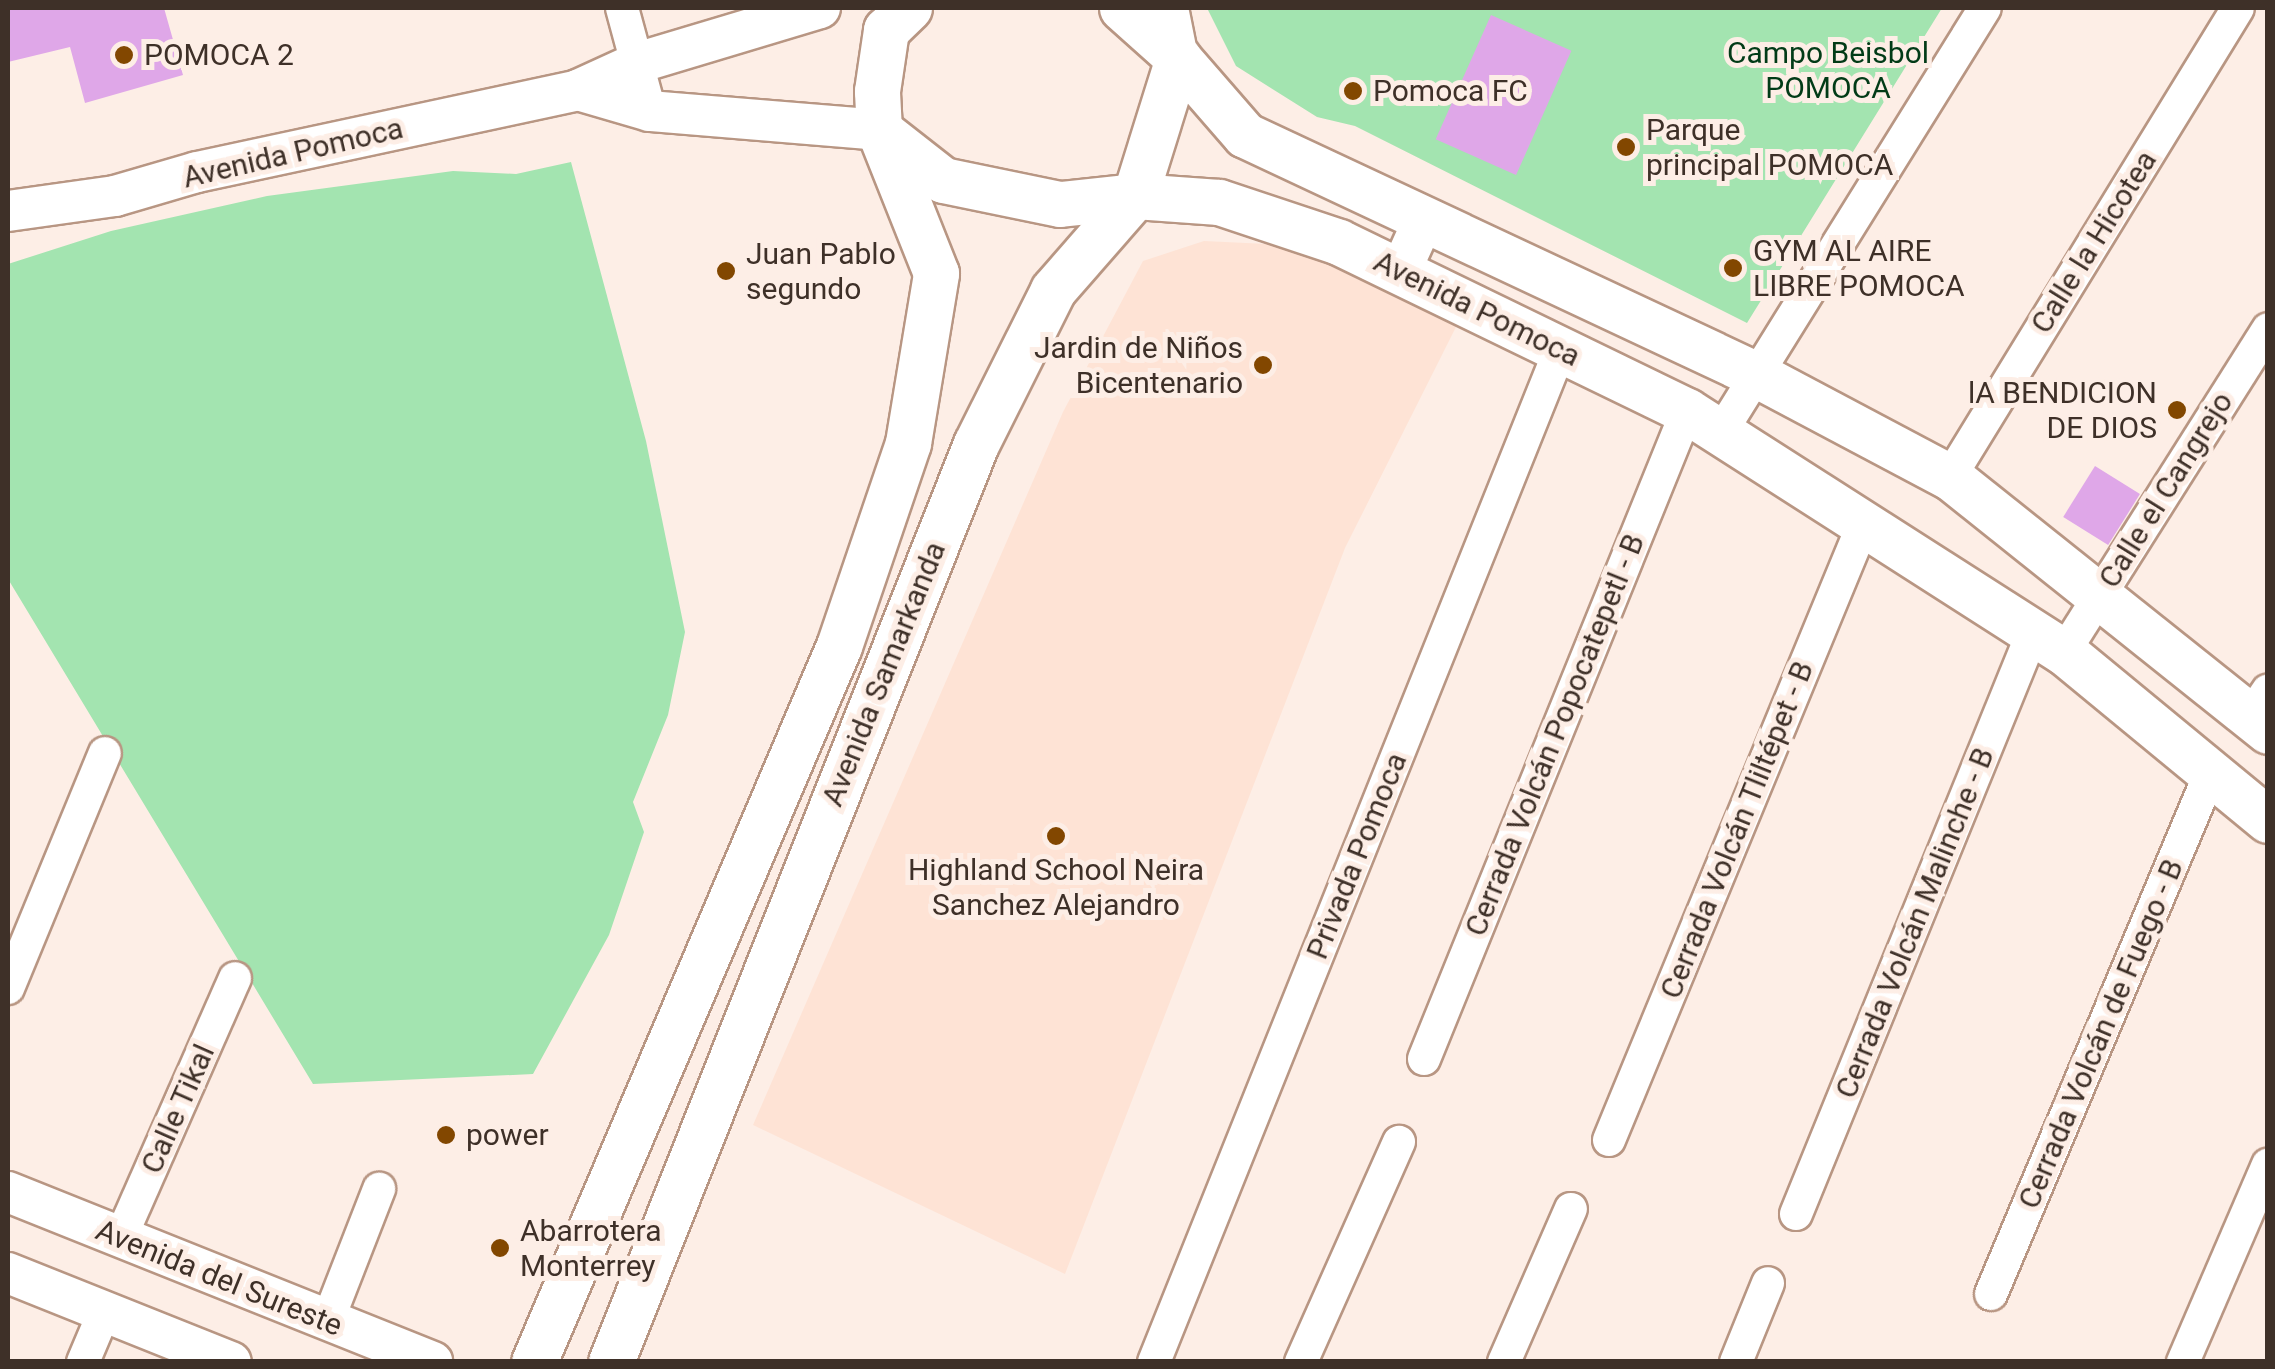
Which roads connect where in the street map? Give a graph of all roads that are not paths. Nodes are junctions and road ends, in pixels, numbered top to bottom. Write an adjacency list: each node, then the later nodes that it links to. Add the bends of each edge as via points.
1 (622, 8): 9 (street)
2 (820, 8): 9 (street, Avenida Pomoca)
3 (908, 8): 12 (main road, Avenida Samarkanda, via 886,30)
4 (1122, 8): 8 (main road, Avenida Pomoca)
5 (1168, 8): 8 (street, Avenida Samarkanda)
6 (1985, 8): 19 (street, Cerrada Volcán Popocatepetl - B)
7 (2238, 8): 21 (street, Calle la Hicotea)
8 (1178, 58): 13 (main road, Avenida Samarkanda); 15 (main road, Avenida Pomoca, via 1244,135)
9 (637, 62): 10 (street, Avenida Pomoca); 11 (street)
10 (578, 90): 11 (street, Avenida Pomoca); 14 (street, Avenida Pomoca, via 115,196)
11 (650, 110): 12 (street, Avenida Pomoca)
12 (879, 130): 13 (main road, Avenida Pomoca, via 943,180 1060,204); 29 (main road, Avenida Samarkanda, via 936,273 908,442 839,646)
13 (1134, 196): 16 (main road, Avenida Pomoca, via 1219,202 1339,242); 30 (main road, Avenida Samarkanda, via 1053,290 976,444)
14 (8, 211)
15 (1424, 219): 16 (street); 19 (main road, Avenida Pomoca)
16 (1400, 272): 18 (main road, Avenida Pomoca)
17 (2268, 329): 23 (street, Calle el Cangrejo)
18 (1560, 350): 20 (main road, Avenida Pomoca); 52 (street, Privada Pomoca)
19 (1757, 375): 20 (street, Cerrada Volcán Popocatepetl - B); 21 (main road, Avenida Pomoca)
20 (1704, 422): 22 (main road, Avenida Pomoca); 33 (street, Cerrada Volcán Popocatepetl - B)
21 (1950, 477): 23 (main road, Avenida Pomoca)
22 (1866, 520): 24 (main road, Avenida Pomoca); 34 (street, Cerrada Volcán Tliltépet - B)
23 (2099, 596): 24 (street, Calle el Cangrejo); 25 (main road, Avenida Pomoca)
24 (2048, 642): 27 (main road, Avenida Pomoca); 40 (street, Cerrada Volcán Malinche - B)
25 (2262, 713)
26 (105, 753): 32 (street)
27 (2210, 774): 28 (main road, Avenida Pomoca); 44 (street, Cerrada Volcán de Fuego - B)
28 (2268, 820)
29 (706, 950): 30 (main road); 50 (main road, Avenida Samarkanda)
30 (764, 975): 51 (main road, Avenida Samarkanda)
31 (235, 978): 41 (street, Calle Tikal)
32 (8, 988)
33 (1424, 1059)
34 (1609, 1140)
35 (1399, 1142): 53 (street)
36 (2268, 1165): 56 (street)
37 (380, 1189): 46 (street)
38 (8, 1192): 41 (street, Avenida del Sureste)
39 (1570, 1209): 54 (street)
40 (1796, 1214)
41 (120, 1240): 46 (street, Avenida del Sureste)
42 (8, 1273): 45 (street)
43 (1768, 1283): 55 (street)
44 (1992, 1294)
45 (105, 1310): 47 (street); 48 (street)
46 (328, 1320): 49 (street, Avenida del Sureste)
47 (83, 1362)
48 (231, 1362)
49 (432, 1362)
50 (534, 1362)
51 (611, 1362)
52 (1154, 1362)
53 (1301, 1362)
54 (1504, 1362)
55 (1736, 1362)
56 (2183, 1362)

